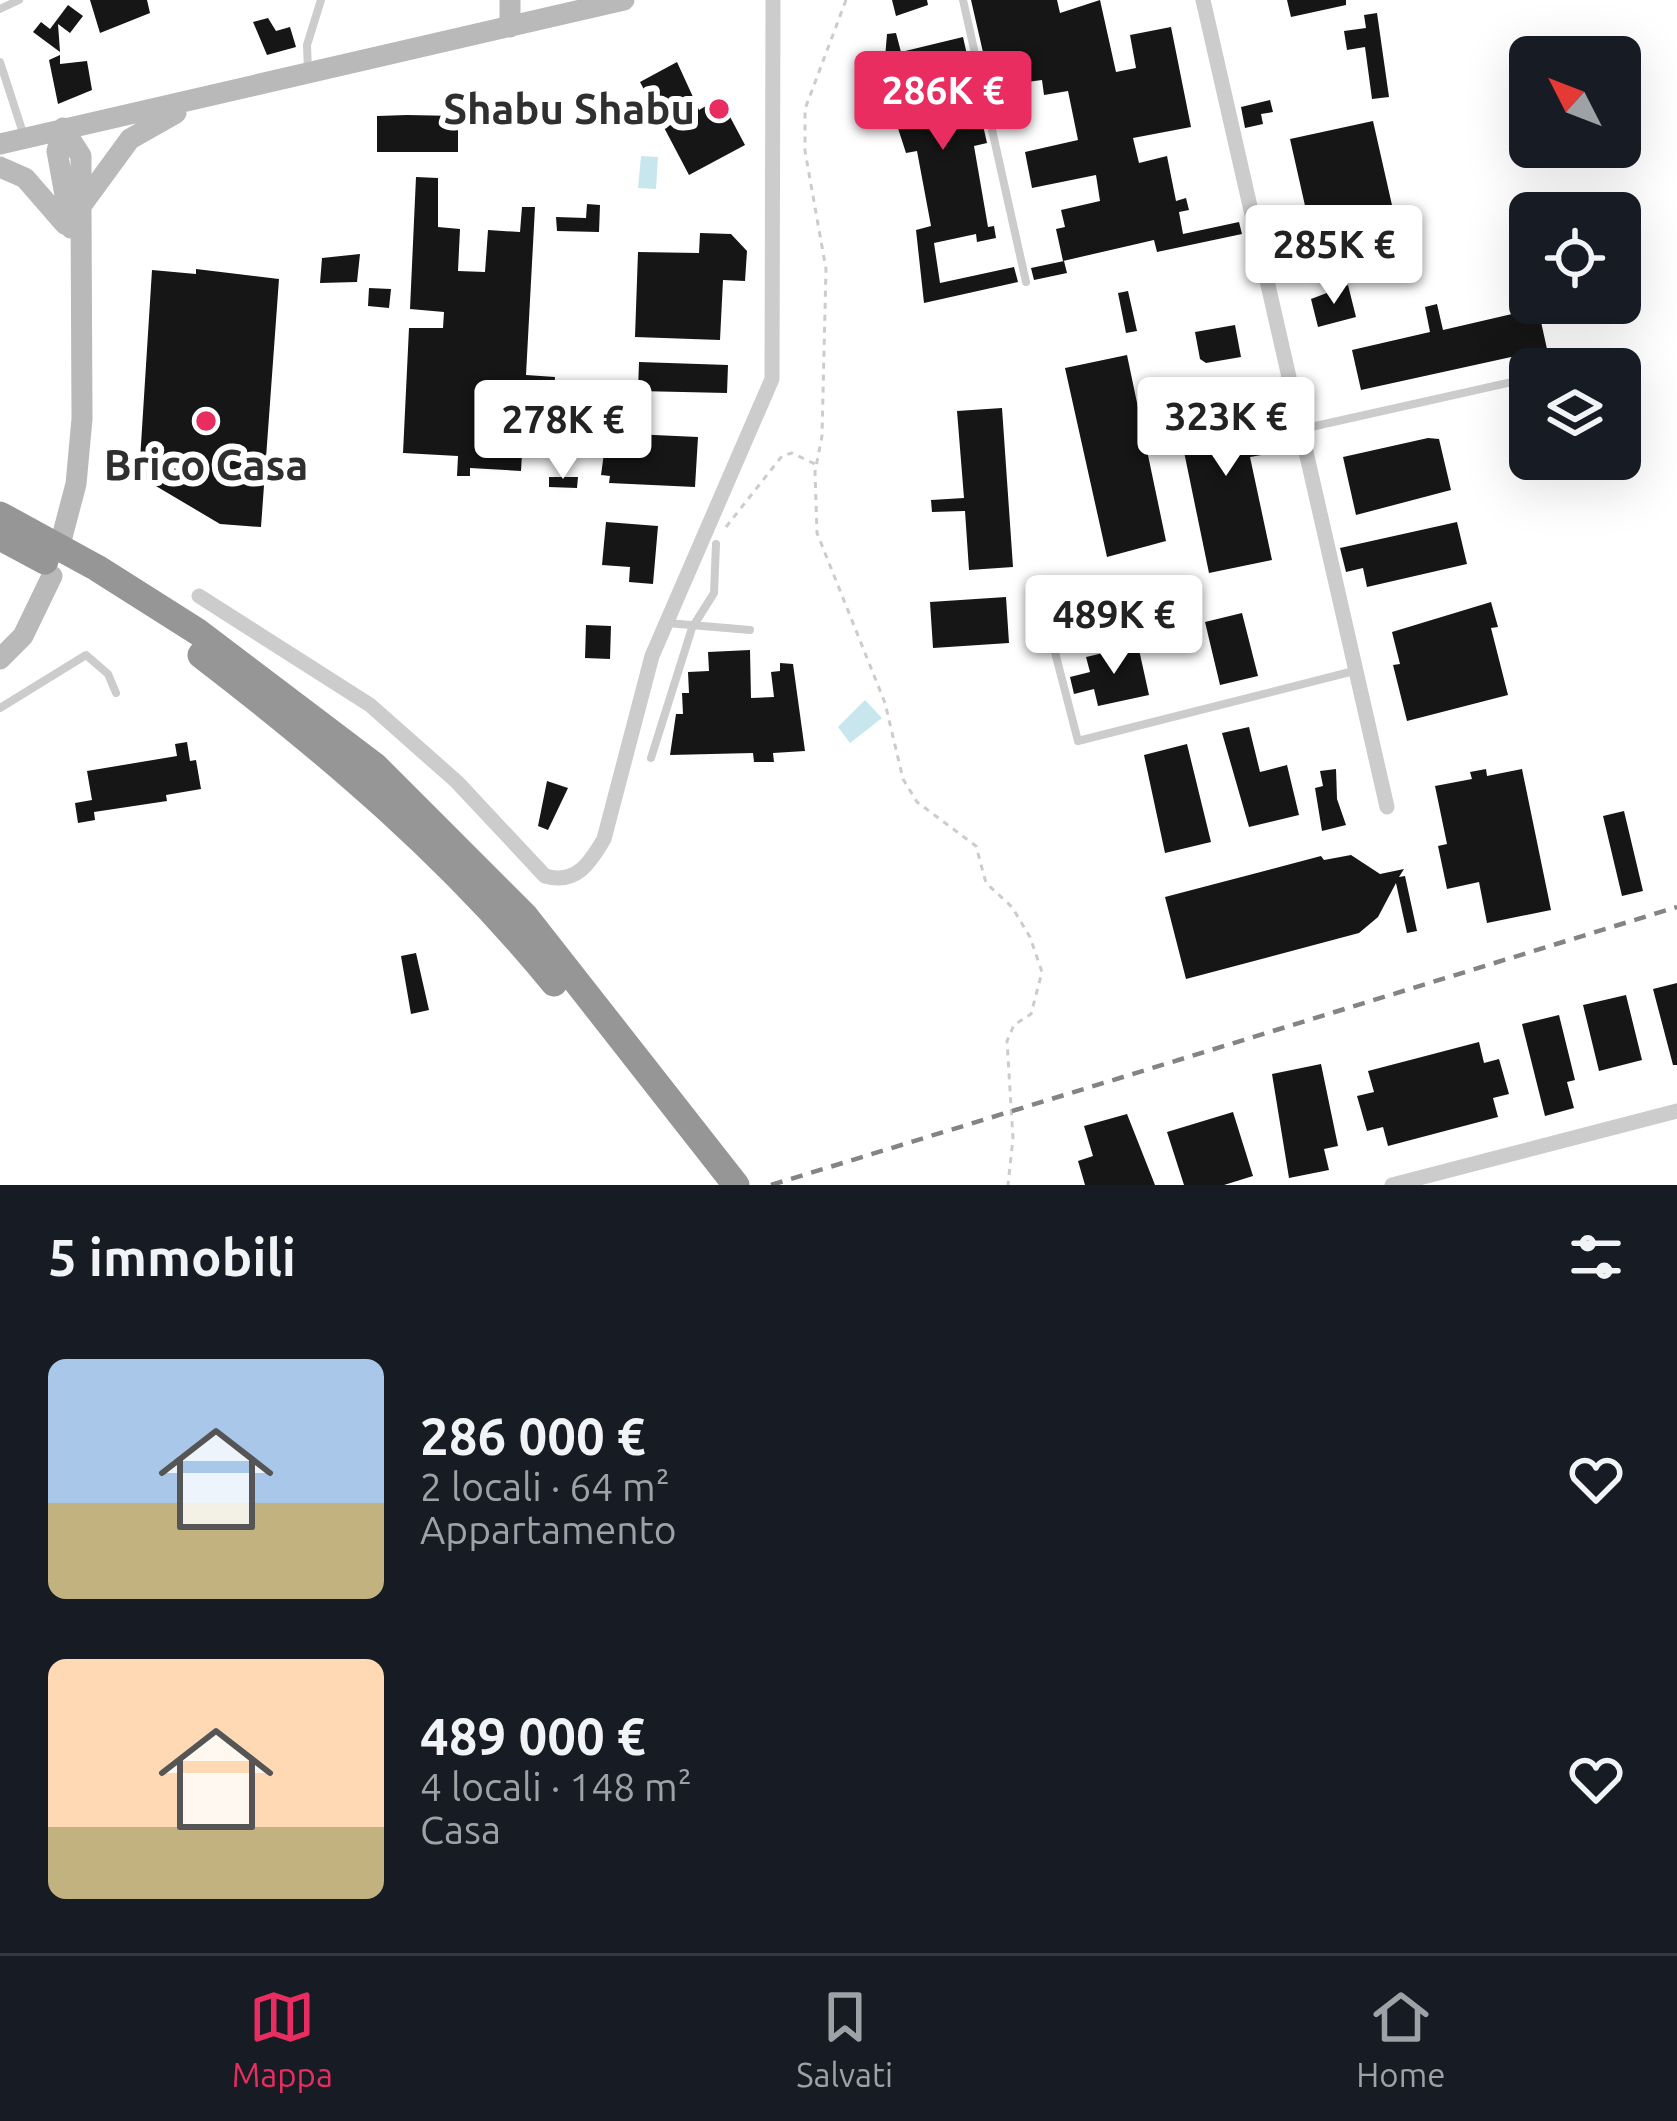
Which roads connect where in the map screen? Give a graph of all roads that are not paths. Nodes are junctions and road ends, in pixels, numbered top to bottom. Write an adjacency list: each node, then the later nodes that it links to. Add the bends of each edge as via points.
1 (19, 0): 8 (lane)
2 (321, 0): 11 (lane, via 307,45)
3 (510, 0): 9 (main road)
4 (624, 0): 9 (main road)
5 (773, 0): 29 (street, via 772,379)
6 (963, 0): 20 (lane)
7 (1203, 0): 22 (street)
8 (0, 9)
9 (510, 27): 11 (main road)
10 (0, 62): 14 (lane)
11 (308, 74): 12 (main road)
12 (209, 96): 13 (main road); 17 (main road, via 130,139)
13 (64, 128): 14 (main road); 17 (main road, via 81,156); 18 (main road, via 57,152)
14 (25, 137): 15 (main road)
15 (0, 144)
16 (0, 167): 18 (main road, via 38,190)
17 (81, 206): 19 (main road)
18 (72, 234): 19 (main road)
19 (79, 276): 24 (main road, via 82,419)
20 (1025, 282)
21 (1509, 383): 22 (lane)
22 (1301, 430): 33 (street)
23 (10, 531): 38 (highway, via 266,679 375,766)
24 (62, 537)
25 (716, 544): 30 (lane, via 714,593)
26 (52, 576): 32 (main road, via 23,637)
27 (1036, 579): 33 (lane, via 1078,741)
28 (199, 596): 29 (street, via 370,705 545,876 560,880 591,862 604,839)
29 (665, 623): 30 (lane)
30 (692, 628): 31 (lane); 36 (lane)
31 (750, 630)
32 (0, 658)
33 (1355, 670): 37 (street)
34 (116, 692): 35 (lane, via 86,655)
35 (0, 708)
36 (651, 758)
37 (1387, 807)
38 (567, 985): 40 (highway); 41 (highway)
39 (1677, 1111): 42 (street)
40 (712, 1185)
41 (736, 1185)
42 (1392, 1185)

